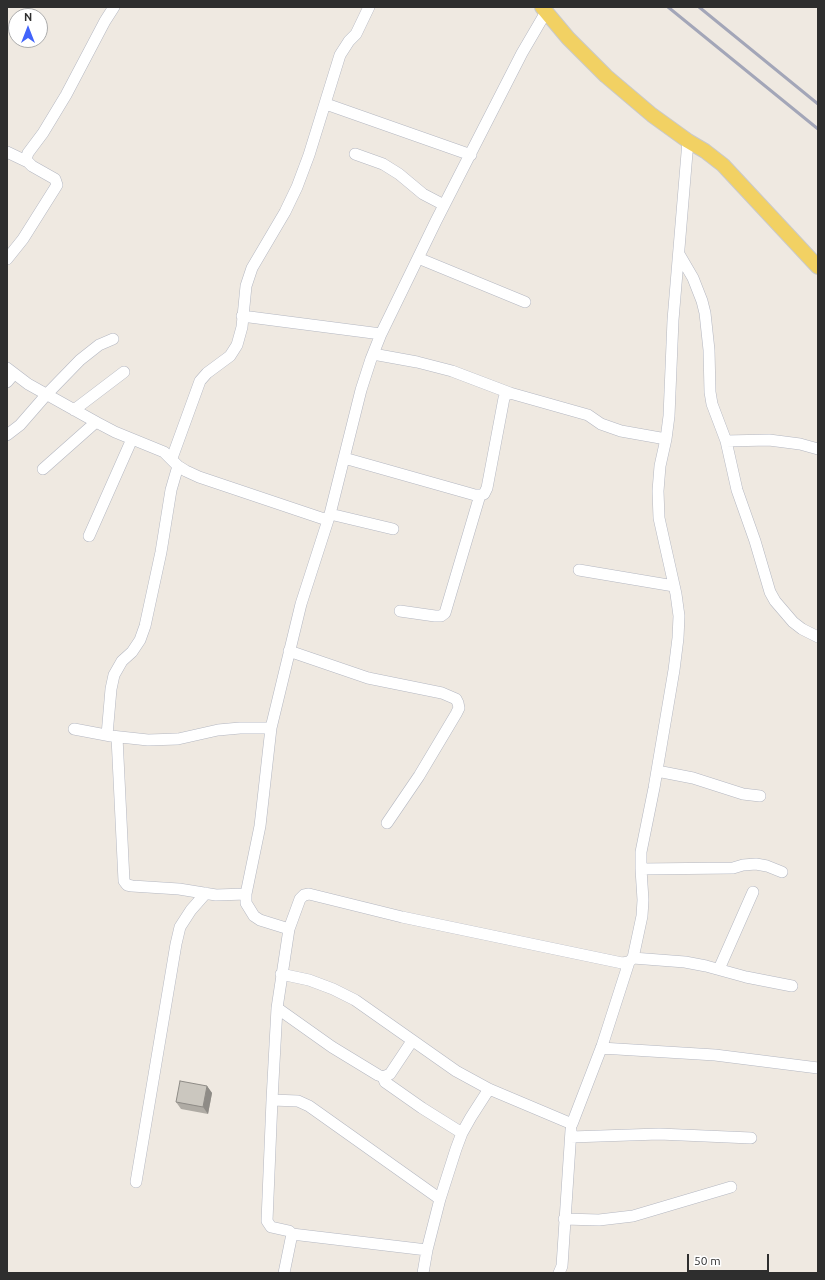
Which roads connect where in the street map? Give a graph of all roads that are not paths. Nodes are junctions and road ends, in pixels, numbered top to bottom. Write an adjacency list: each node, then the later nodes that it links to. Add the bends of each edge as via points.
1 (114, 7): 9 (street, via 66,96 28,154)
2 (370, 7): 4 (street, via 356,34 340,55)
3 (544, 9): 5 (main road, via 568,38 606,76); 8 (street)
4 (326, 104): 8 (street); 16 (street, via 297,187 252,268 246,286)
5 (688, 141): 11 (street); 14 (main road, via 723,165)
6 (7, 152): 9 (street)
7 (355, 154): 10 (street, via 383,164 423,194)
8 (471, 155): 10 (street)
9 (28, 162): 13 (street, via 55,179 57,185 23,239)
10 (444, 205): 12 (street)
11 (679, 254): 28 (street); 29 (street, via 693,278 702,301 709,350 712,404)
12 (418, 258): 15 (street); 17 (street)
13 (7, 259)
14 (818, 267)
15 (525, 302)
16 (242, 316): 17 (street); 32 (street, via 237,345 230,356 200,381)
17 (381, 334): 19 (street)
18 (113, 339): 23 (street, via 99,345 80,360)
19 (373, 354): 22 (street, via 452,371); 31 (street)
20 (124, 372): 24 (street)
21 (9, 374): 23 (street)
22 (510, 393): 28 (street, via 588,415 610,428); 34 (street, via 504,398 487,488)
23 (47, 394): 24 (street); 26 (street, via 20,425)
24 (74, 410): 25 (street)
25 (96, 422): 27 (street); 33 (street)
26 (7, 435)
27 (132, 439): 32 (street, via 164,452); 37 (street)
28 (666, 439): 39 (street, via 660,466 659,518)
29 (726, 441): 30 (street, via 769,440); 41 (street, via 736,490 756,541 770,592 793,622)
30 (818, 449)
31 (344, 458): 34 (street); 35 (street)
32 (175, 462): 35 (street, via 199,477); 45 (street, via 161,552 145,626 140,640 114,675 111,689)
33 (43, 470)
34 (480, 496): 40 (street, via 445,613 435,616)
35 (328, 517): 36 (street); 42 (street, via 301,604)
36 (393, 529)
37 (89, 536)
38 (579, 570): 39 (street)
39 (674, 586): 46 (street, via 679,616 678,638)
40 (400, 611)
41 (818, 637)
42 (290, 651): 43 (street); 48 (street, via 368,678 442,692 456,699 459,708 456,714)
43 (271, 728): 45 (street, via 218,730 178,739 148,740); 53 (street, via 260,826)
44 (74, 729): 45 (street)
45 (112, 736): 52 (street, via 124,881 132,886)
46 (657, 771): 47 (street, via 693,778 743,794); 49 (street, via 643,838)
47 (760, 796)
48 (387, 823)
49 (641, 869): 50 (street, via 733,868 756,864); 55 (street, via 642,916)
50 (782, 872)
51 (753, 892): 56 (street)
52 (206, 893): 53 (street); 70 (street, via 190,910 180,927)
53 (246, 894): 54 (street, via 246,904 254,916)
54 (289, 929): 55 (street, via 300,899 309,894 402,917 622,962); 57 (street)
55 (631, 960): 56 (street, via 686,962); 61 (street)
56 (719, 969): 58 (street)
57 (281, 974): 59 (street); 60 (street, via 333,988 355,1000)
58 (792, 986)
59 (277, 1008): 63 (street, via 357,1063); 65 (street)
60 (412, 1040): 63 (street, via 390,1074); 64 (street, via 456,1071)
61 (601, 1048): 62 (street, via 715,1055); 66 (street)
62 (818, 1068)
63 (383, 1077): 67 (street, via 385,1082)
64 (489, 1089): 66 (street); 67 (street)
65 (272, 1100): 72 (street, via 298,1101 309,1106); 74 (street, via 267,1221 271,1227)
66 (572, 1124): 68 (street)
67 (462, 1133): 72 (street)
68 (571, 1137): 69 (street, via 660,1134); 73 (street)
69 (751, 1138)
70 (136, 1182)
71 (731, 1187): 73 (street, via 633,1216 599,1220)
72 (440, 1199): 75 (street)
73 (564, 1219): 78 (street, via 562,1266)
74 (292, 1234): 75 (street); 76 (street)
75 (427, 1250): 77 (street)
76 (284, 1273)
77 (424, 1273)
78 (559, 1273)

